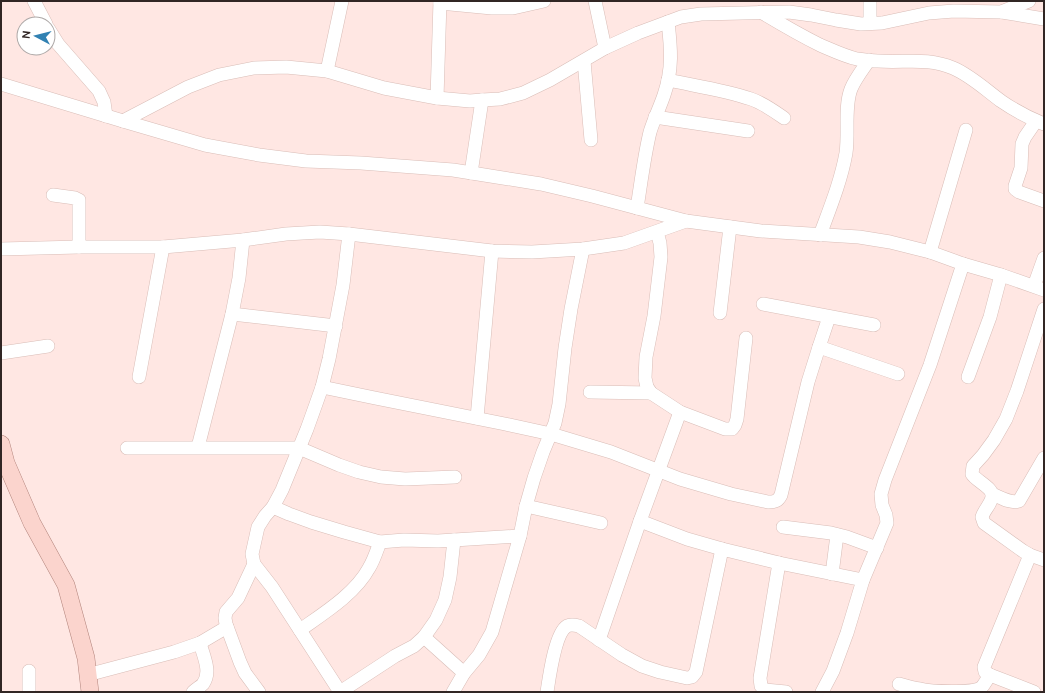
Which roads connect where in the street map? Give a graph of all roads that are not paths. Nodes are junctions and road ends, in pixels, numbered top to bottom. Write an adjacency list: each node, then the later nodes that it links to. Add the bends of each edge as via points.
1 (34, 1): 12 (street)
2 (342, 1): 20 (street)
3 (544, 1): 8 (street, via 513,8)
4 (595, 1): 17 (street)
5 (870, 1): 15 (street)
6 (1028, 1): 11 (street)
7 (440, 2): 8 (street); 23 (street)
8 (492, 5)
9 (729, 7): 10 (street); 14 (street)
10 (761, 12): 15 (street, via 811,14 861,24); 18 (street, via 833,51)
11 (1001, 12): 13 (street); 15 (street, via 929,13 882,23)
12 (42, 16)
13 (1044, 19)
14 (668, 22): 17 (street); 21 (street, via 672,63)
15 (870, 23)
16 (56, 41): 25 (street, via 99,91)
17 (605, 48): 19 (street)
18 (869, 60): 29 (street, via 920,60 954,68 1021,114); 41 (street, via 851,89 848,100 846,153)
19 (584, 61): 24 (street, via 522,93 500,99); 32 (street)
20 (327, 71): 23 (street, via 384,88); 28 (street, via 286,67 254,68 219,75)
21 (668, 80): 26 (street); 27 (street, via 752,100)
22 (1, 84): 25 (street)
23 (437, 98): 24 (street)
24 (482, 100): 33 (street)
25 (106, 116): 28 (street)
26 (655, 117): 31 (street); 36 (street)
27 (784, 118)
28 (123, 121): 33 (street, via 205,145 260,156)
29 (1040, 122): 35 (street, via 1025,137 1022,144 1021,168 1015,189)
30 (966, 130): 48 (street)
31 (748, 132)
32 (591, 140)
33 (471, 173): 36 (street, via 541,184)
34 (53, 195): 43 (street, via 79,200)
35 (1044, 201)
36 (637, 208): 37 (street)
37 (686, 221): 38 (street); 39 (street)
38 (730, 227): 41 (street); 55 (street)
39 (656, 232): 46 (street, via 624,243); 69 (street, via 661,257 645,378)
40 (349, 234): 42 (street, via 320,232); 47 (street); 59 (street)
41 (820, 235): 48 (street, via 859,237)
42 (243, 240): 44 (street); 56 (street)
43 (79, 247): 44 (street); 45 (street)
44 (163, 247): 65 (street)
45 (1, 249)
46 (583, 249): 47 (street); 72 (street, via 571,309 559,404)
47 (492, 252): 71 (street)
48 (930, 252): 50 (street)
49 (1044, 258): 52 (street)
50 (964, 264): 51 (street); 91 (street, via 930,365 885,480 881,494 887,523)
51 (1001, 275): 52 (street); 66 (street, via 988,323)
52 (1039, 288)
53 (763, 304): 57 (street)
54 (1044, 309): 81 (street, via 1006,419 994,440 973,466 973,477)
55 (720, 312)
56 (232, 314): 59 (street); 74 (street)
57 (829, 317): 58 (street); 62 (street)
58 (874, 325)
59 (336, 326): 67 (street)
60 (746, 338): 70 (street, via 737,419 732,429 725,429)
61 (48, 346): 63 (street)
62 (819, 347): 64 (street); 79 (street, via 778,500 768,502 731,494)
63 (1, 353)
64 (898, 374)
65 (139, 377)
66 (968, 377)
67 (322, 386): 71 (street); 76 (street)
68 (590, 392): 69 (street)
69 (651, 393): 70 (street)
70 (680, 412): 79 (street)
71 (477, 418): 72 (street)
72 (551, 434): 79 (street, via 611,452); 82 (street)
73 (1, 444): 78 (main road)
74 (198, 447): 75 (street); 76 (street)
75 (127, 448)
76 (299, 448): 80 (street, via 339,465 381,477); 83 (street)
77 (1044, 458): 81 (street, via 1019,501 1012,502)
78 (4, 468): 106 (main road, via 66,585 86,658)
79 (659, 471): 84 (street)
80 (455, 477)
81 (992, 494): 93 (street, via 982,520)
82 (526, 506): 85 (street); 88 (street)
83 (273, 507): 90 (street, via 311,522); 96 (street, via 258,528 252,554)
84 (640, 522): 92 (street); 102 (street)
85 (601, 523)
86 (783, 527): 87 (street)
87 (837, 535): 91 (street); 97 (street)
88 (520, 536): 89 (street); 105 (street, via 492,632 479,655)
89 (454, 540): 90 (street); 101 (street, via 445,600)
90 (380, 542): 100 (street, via 369,569 349,592)
91 (877, 548): 98 (street)
92 (722, 550): 95 (street); 102 (street, via 696,672 692,677 687,678 642,666)
93 (1030, 555): 94 (street); 107 (street, via 984,667 985,672)
94 (1044, 560)
95 (779, 563): 97 (street); 116 (street, via 760,678 761,686 765,690)
96 (254, 564): 99 (street, via 238,598 226,612); 100 (street)
97 (832, 574): 98 (street)
98 (863, 580): 117 (street, via 838,659)
99 (227, 628): 103 (street); 112 (street, via 240,662)
100 (300, 630): 113 (street)
101 (424, 638): 105 (street); 113 (street)
102 (599, 640): 115 (street, via 579,626 566,626 556,648)
103 (200, 643): 106 (street); 111 (street, via 207,670 206,679)
104 (29, 671): 109 (street)
105 (464, 672): 114 (street)
106 (87, 675): 110 (main road)
107 (990, 675): 108 (street, via 980,689 971,691 921,690); 118 (street)
108 (899, 684)
109 (29, 692)
110 (90, 692)
111 (193, 692)
112 (259, 692)
113 (340, 692)
114 (453, 692)
115 (547, 692)
116 (786, 692)
117 (822, 692)
118 (1034, 692)

